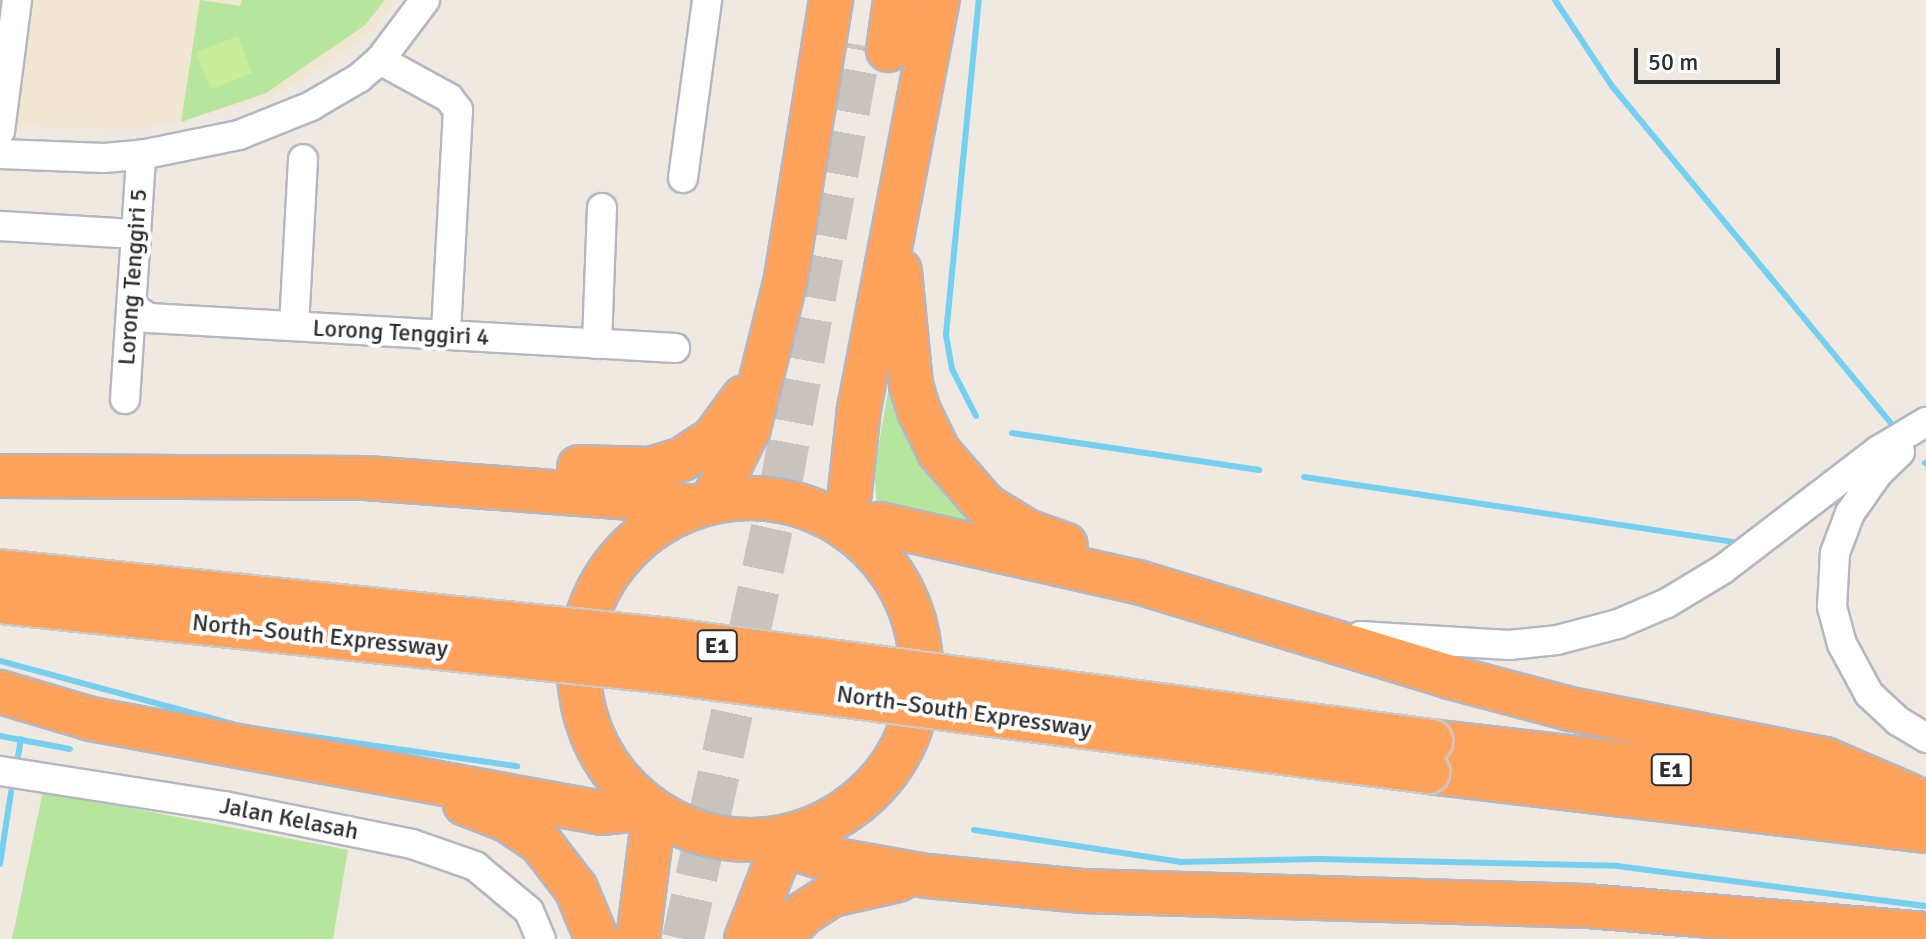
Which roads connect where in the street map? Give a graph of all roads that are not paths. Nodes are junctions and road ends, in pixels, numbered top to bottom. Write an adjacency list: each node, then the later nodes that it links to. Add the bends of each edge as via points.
1 (17, 0): 9 (street)
2 (425, 0): 8 (street)
3 (707, 0): 13 (street)
4 (831, 0): 23 (highway, via 786,278)
5 (867, 0): 6 (highway, via 875,48)
6 (895, 0)
7 (938, 0): 15 (highway)
8 (380, 60): 11 (street, via 335,93 286,118 239,135); 20 (street, via 449,98 458,110)
9 (0, 131)
10 (0, 154): 11 (street)
11 (141, 155): 17 (street, Lorong Tenggiri 5)
12 (303, 159): 19 (street)
13 (683, 178)
14 (602, 208): 21 (street)
15 (895, 218): 29 (highway, via 859,409); 31 (highway, via 911,385 939,452 969,490 1007,520 1110,561)
16 (0, 226): 17 (street)
17 (136, 234): 18 (street, Lorong Tenggiri 5)
18 (131, 306): 19 (street, Lorong Tenggiri 4, via 149,318); 24 (street, Lorong Tenggiri 5)
19 (294, 326): 20 (street, Lorong Tenggiri 4)
20 (446, 335): 21 (street, Lorong Tenggiri 4)
21 (597, 344): 22 (street, Lorong Tenggiri 4)
22 (675, 348)
23 (767, 348): 27 (highway, via 732,417 713,439 682,459 650,469 491,466); 28 (highway, via 749,428)
24 (125, 399)
25 (1923, 424): 33 (street, via 1879,450 1722,570 1618,624 1557,640 1509,645 1360,636); 35 (street, via 1850,513 1835,553 1832,598 1842,644 1869,694)
26 (0, 476): 27 (highway, via 366,478)
27 (442, 484): 28 (highway)
28 (702, 505): 29 (highway, via 751,498 791,503); 40 (highway, via 657,525 626,551 597,593 582,641 579,681 587,721 609,766)
29 (849, 530): 31 (highway, via 880,524); 41 (highway, via 886,567 909,609 920,656 917,704 900,750 872,789 834,818)
30 (0, 571): 36 (highway, North–South Expressway / E1, bridge, via 672,640)
31 (1138, 582): 33 (highway)
32 (0, 602): 36 (highway, North–South Expressway / E1, bridge)
33 (1325, 639): 39 (highway, via 1570,709 1825,759)
34 (0, 692): 38 (highway, via 91,719)
35 (1926, 738)
36 (1429, 756): 39 (highway, North–South Expressway / E1)
37 (0, 771): 45 (street, Jalan Kelasah, via 224,806 412,844 475,866 529,911)
38 (415, 778): 40 (highway, via 602,813); 46 (highway, via 507,820 540,842 576,889)
39 (1921, 808)
40 (650, 809): 41 (highway, via 715,837); 47 (highway)
41 (783, 837): 42 (highway, via 820,857); 48 (highway)
42 (927, 876): 43 (highway, via 1083,891 1587,906); 49 (highway, via 832,895)
43 (1824, 932): 44 (highway)
44 (1926, 934)
45 (541, 939)
46 (597, 939)
47 (638, 939)
48 (746, 939)
49 (778, 939)

